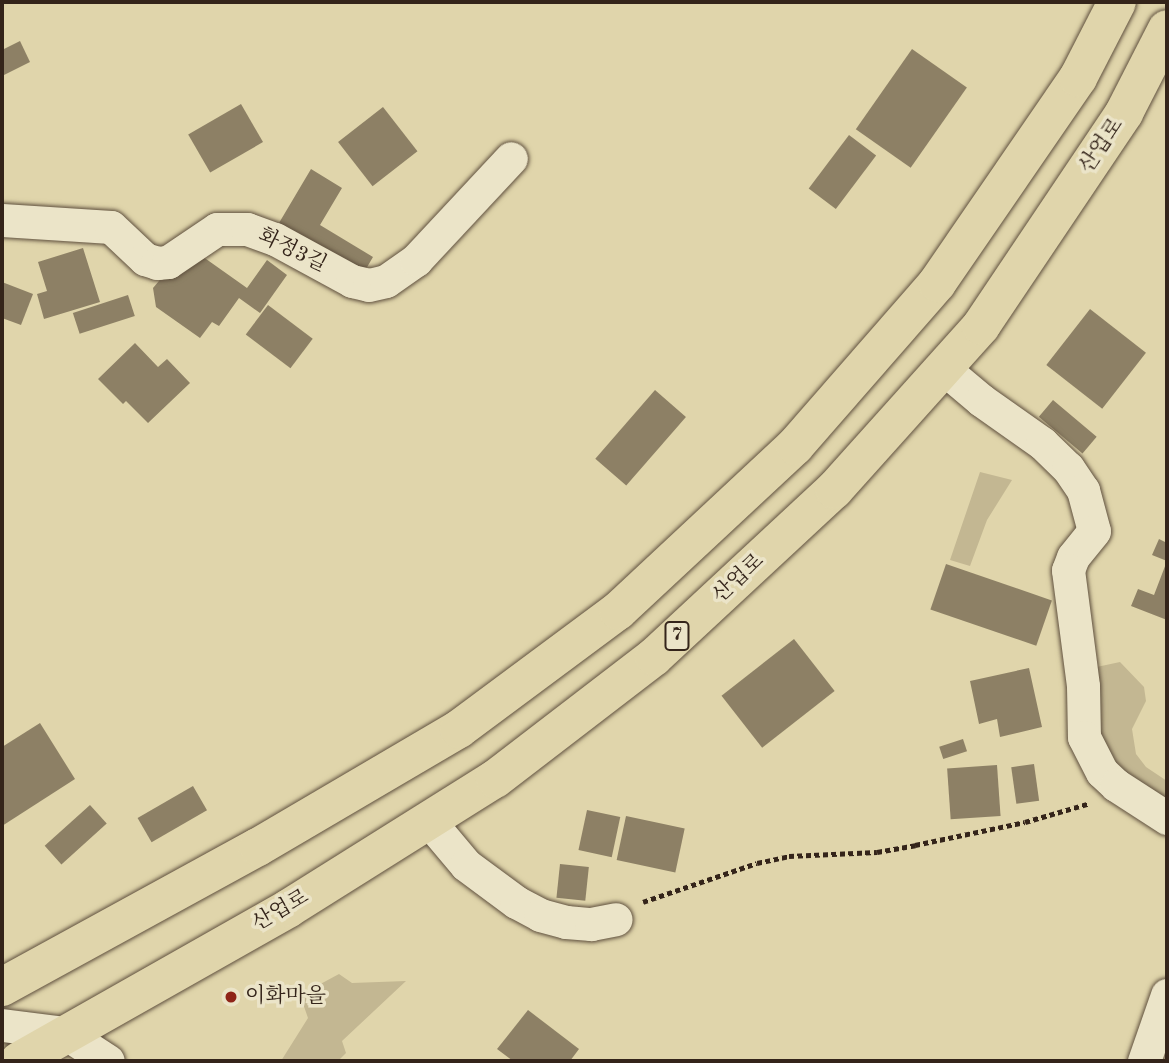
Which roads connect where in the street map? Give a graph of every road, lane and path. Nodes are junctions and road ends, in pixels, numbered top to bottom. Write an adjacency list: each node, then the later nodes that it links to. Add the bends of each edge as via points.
1 (1117, 2): 10 (main road, via 1078,78 937,283 795,446 618,611 459,729 258,847)
2 (1167, 29): 5 (main road, 산업로 / 7, via 1113,130 981,326)
3 (510, 158): 4 (street, 화정3길, via 416,260 386,281 369,285 247,229 217,229 169,262 157,263 145,259 111,228)
4 (2, 220)
5 (943, 368): 6 (street, via 1042,443 1083,490 1094,531 1073,556 1068,570 1083,686 1084,737 1102,772); 8 (main road, 산업로 / 7, via 835,491 654,657 495,779)
6 (1126, 792): 7 (street); 9 (path, via 1025,822 915,845 757,863 669,891)
7 (1167, 818)
8 (429, 821): 9 (street, via 466,865 540,915 591,924); 13 (main road, 산업로 / 7)
9 (616, 919)
10 (2, 987)
11 (1167, 995): 16 (street)
12 (2, 1025): 13 (street)
13 (63, 1047): 14 (main road, 산업로 / 7); 15 (street)
14 (19, 1061)
15 (107, 1061)
16 (1144, 1061)

